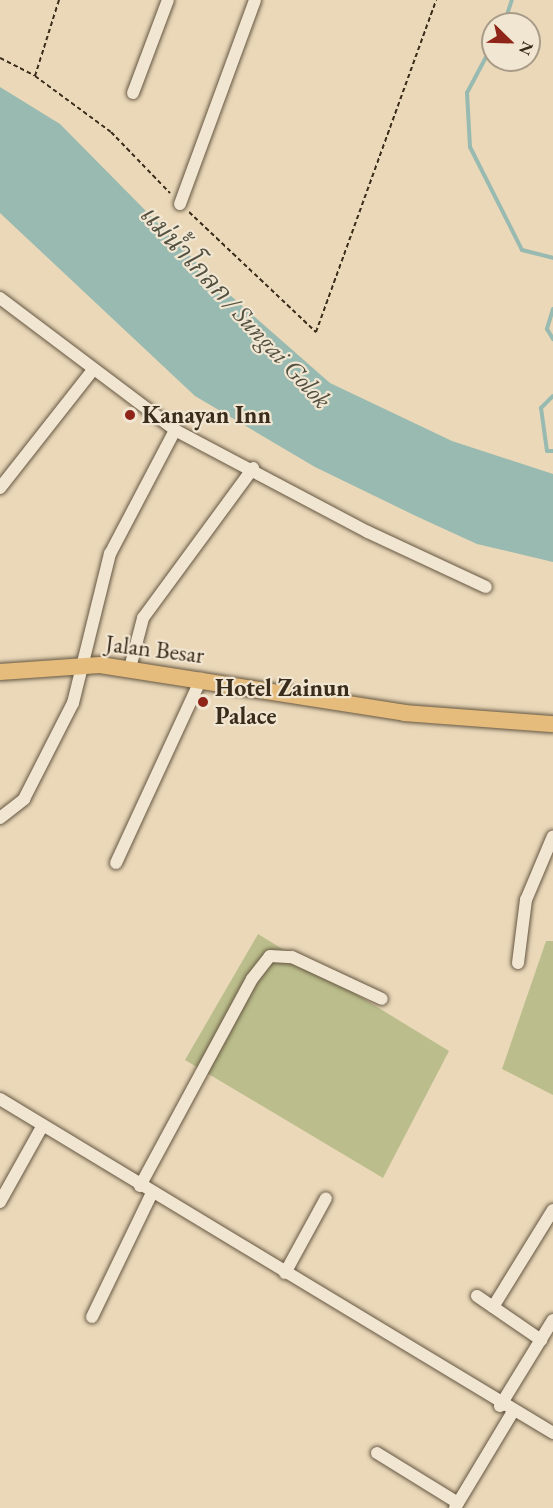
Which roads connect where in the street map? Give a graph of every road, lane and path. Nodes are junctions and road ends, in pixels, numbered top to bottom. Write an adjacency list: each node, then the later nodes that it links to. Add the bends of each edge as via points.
1 (59, 0): 6 (path)
2 (168, 0): 7 (street)
3 (255, 0): 8 (street)
4 (435, 0): 8 (path, via 316,332)
5 (0, 58): 6 (path)
6 (35, 76): 8 (path, via 111,132)
7 (133, 93)
8 (180, 204)
9 (0, 298): 10 (street)
10 (93, 370): 11 (street); 13 (street)
11 (175, 430): 12 (street); 15 (street, via 110,554)
12 (253, 468): 14 (street, via 368,532); 16 (street, via 143,618)
13 (0, 488)
14 (486, 587)
15 (80, 666): 16 (main road, Jalan Besar); 17 (main road, Jalan Besar); 20 (street, via 73,703 28,790)
16 (130, 668): 18 (main road, Jalan Besar)
17 (0, 672)
18 (201, 679): 19 (main road, Jalan Besar, via 405,713); 22 (street)
19 (553, 724)
20 (0, 818)
21 (553, 836): 23 (street, via 526,900)
22 (116, 863)
23 (518, 963)
24 (382, 999): 27 (street, via 292,957 270,956 252,979)
25 (0, 1099): 26 (street)
26 (43, 1125): 27 (street); 30 (street)
27 (140, 1186): 28 (street)
28 (152, 1193): 32 (street); 35 (street)
29 (326, 1198): 32 (street)
30 (0, 1202)
31 (553, 1210): 34 (street)
32 (285, 1273): 38 (street)
33 (477, 1296): 34 (street)
34 (493, 1307): 37 (street)
35 (92, 1317)
36 (553, 1320): 37 (street)
37 (541, 1340): 38 (street)
38 (500, 1406): 39 (street)
39 (512, 1413): 40 (street); 42 (street)
40 (553, 1433)
41 (377, 1453): 42 (street)
42 (456, 1505)

